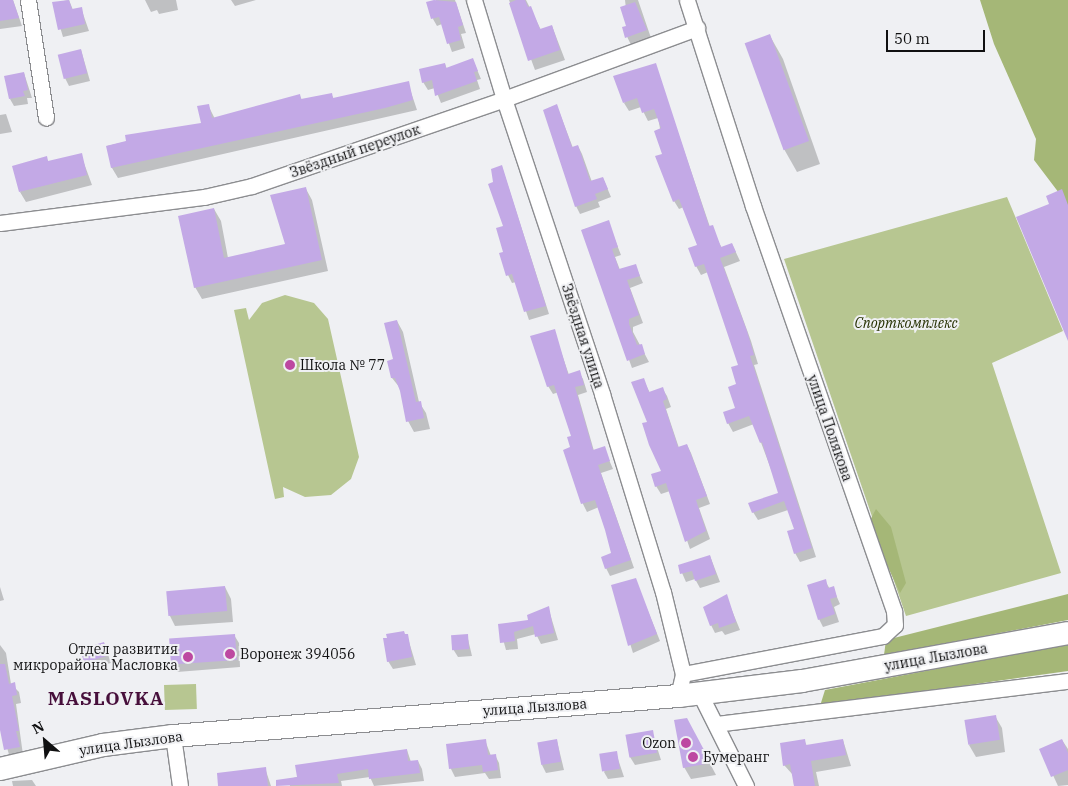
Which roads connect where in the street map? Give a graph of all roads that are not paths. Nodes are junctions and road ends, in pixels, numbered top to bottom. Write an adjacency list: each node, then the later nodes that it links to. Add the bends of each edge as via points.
1 (28, 0): 6 (street)
2 (474, 0): 5 (street, Звёздная улица)
3 (687, 0): 4 (street, улица Полякова)
4 (697, 28): 5 (street, Звёздный переулок); 9 (street, улица Полякова, via 753,206 894,611 895,626 883,636)
5 (504, 99): 7 (street, Звёздный переулок, via 252,186 204,197); 9 (street, Звёздная улица, via 602,394 663,592)
6 (46, 118)
7 (0, 223)
8 (1068, 633): 11 (main road, улица Лызлова, via 802,681)
9 (683, 674): 12 (street)
10 (1068, 682): 13 (street)
11 (700, 694): 12 (main road, улица Лызлова); 13 (street)
12 (678, 696): 14 (main road, улица Лызлова)
13 (716, 724): 17 (street)
14 (173, 736): 15 (main road, улица Лызлова, via 103,746); 16 (street)
15 (0, 769)
16 (180, 786)
17 (746, 786)

